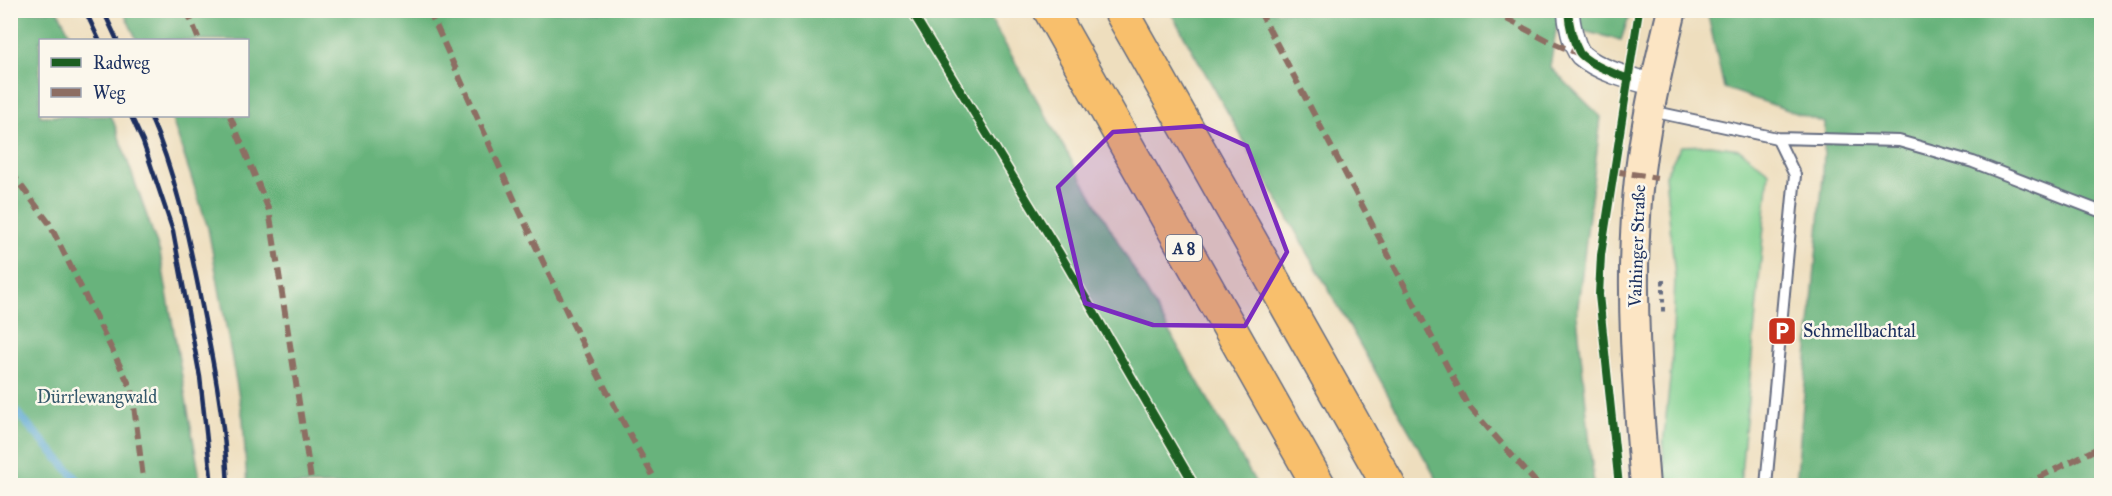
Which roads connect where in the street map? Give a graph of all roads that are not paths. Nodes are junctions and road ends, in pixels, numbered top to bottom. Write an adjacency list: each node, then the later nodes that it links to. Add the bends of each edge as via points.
1 (1050, 10): 8 (highway, A 8)
2 (1120, 10): 9 (highway)
3 (1568, 10): 5 (street, via 1569,27 1580,54)
4 (1672, 10): 5 (main road, Vaihinger Straße)
5 (1645, 91): 6 (lane); 10 (main road, Vaihinger Straße, via 1634,295)
6 (1777, 138): 7 (lane, via 1899,141 1973,162); 11 (lane, via 1795,175)
7 (2102, 212)
8 (1319, 486)
9 (1389, 486)
10 (1645, 486)
11 (1766, 486)

